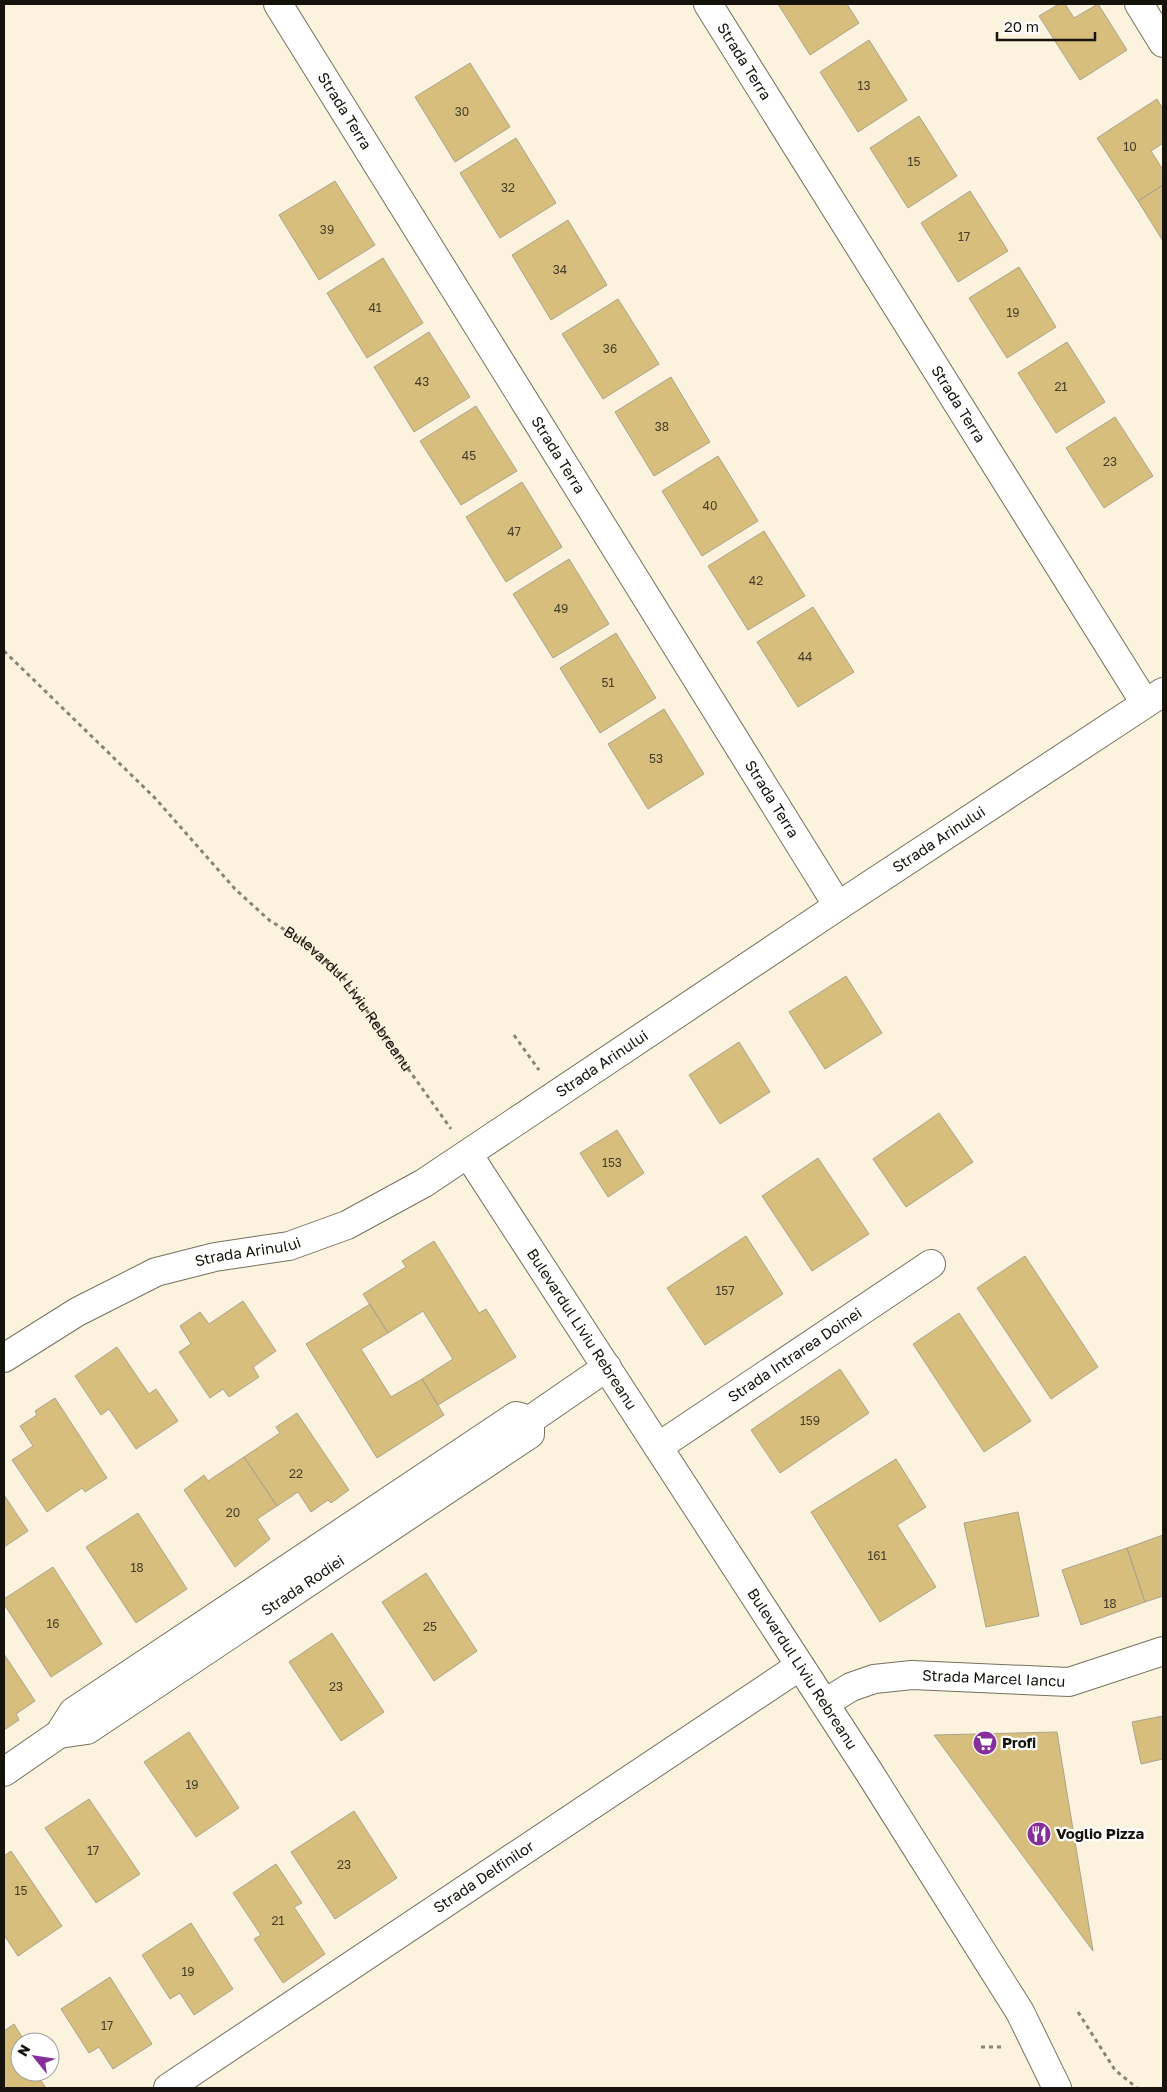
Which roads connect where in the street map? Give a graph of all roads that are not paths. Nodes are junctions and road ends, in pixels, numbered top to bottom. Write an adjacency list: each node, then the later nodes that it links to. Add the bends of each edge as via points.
1 (278, 4): 6 (street, Strada Terra)
2 (708, 4): 5 (street, Strada Terra)
3 (1139, 4): 4 (street)
4 (1163, 42)
5 (1154, 698): 6 (street, Strada Arinului)
6 (838, 906): 7 (street, Strada Arinului)
7 (468, 1154): 9 (street, Strada Arinului, via 424,1183 347,1225 289,1246 215,1257 156,1272 77,1312); 10 (street, Bulevardul Liviu Rebreanu)
8 (931, 1264): 11 (street, Strada Intrarea Doinei)
9 (4, 1358)
10 (607, 1367): 11 (street, Bulevardul Liviu Rebreanu); 15 (street, Strada Rodiei, via 530,1420 516,1416 73,1712 59,1734)
11 (658, 1446): 13 (street, Bulevardul Liviu Rebreanu)
12 (1163, 1651): 14 (street, Strada Marcel Iancu, via 1069,1682 912,1675 874,1679 851,1687)
13 (800, 1666): 14 (street, Bulevardul Liviu Rebreanu); 16 (street, Strada Delfinilor)
14 (825, 1703): 17 (street, Bulevardul Liviu Rebreanu, via 1020,2012)
15 (4, 1772)
16 (168, 2088)
17 (1057, 2088)

